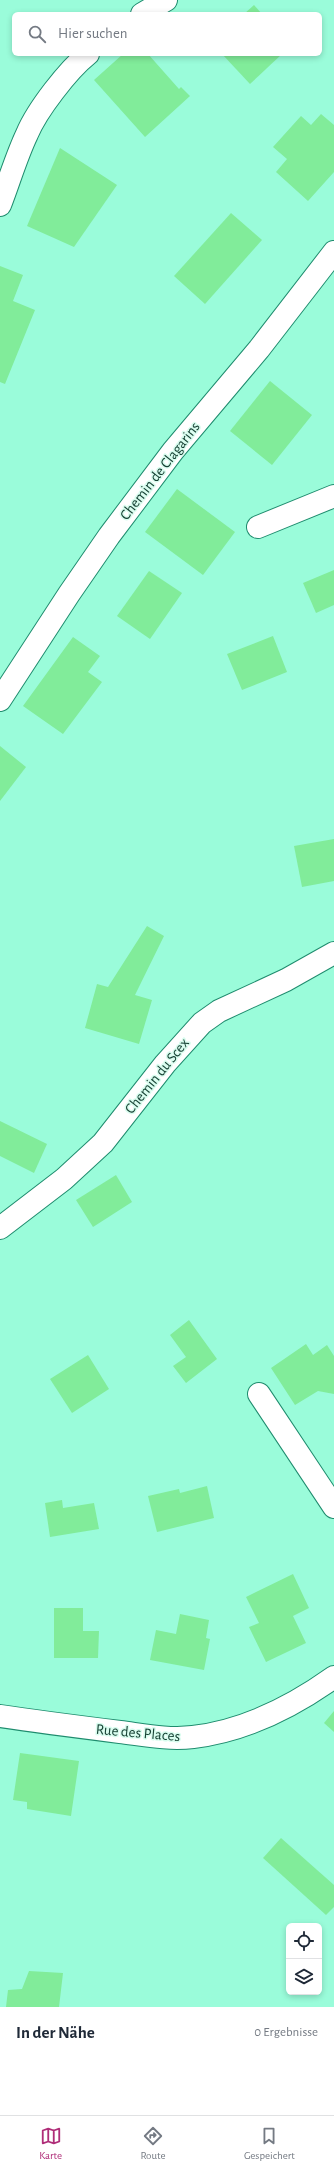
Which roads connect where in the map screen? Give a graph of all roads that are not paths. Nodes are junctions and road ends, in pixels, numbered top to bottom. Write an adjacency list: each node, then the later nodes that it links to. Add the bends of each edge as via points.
1 (166, 0): 2 (street)
2 (145, 12)
3 (86, 56): 4 (street, via 77,63 27,132)
4 (0, 205)
5 (334, 252): 8 (street, Chemin de Clagarins, via 260,349 173,451 109,536)
6 (334, 496): 7 (street)
7 (258, 527)
8 (0, 700)
9 (334, 953): 10 (street, Chemin du Scex, via 286,980 219,1011 202,1023 165,1064 98,1148 64,1179)
10 (0, 1228)
11 (260, 1394): 12 (street)
12 (334, 1507)
13 (334, 1677): 14 (street, Rue des Places, via 304,1698 268,1716 240,1727 192,1737 148,1735)
14 (0, 1716)

